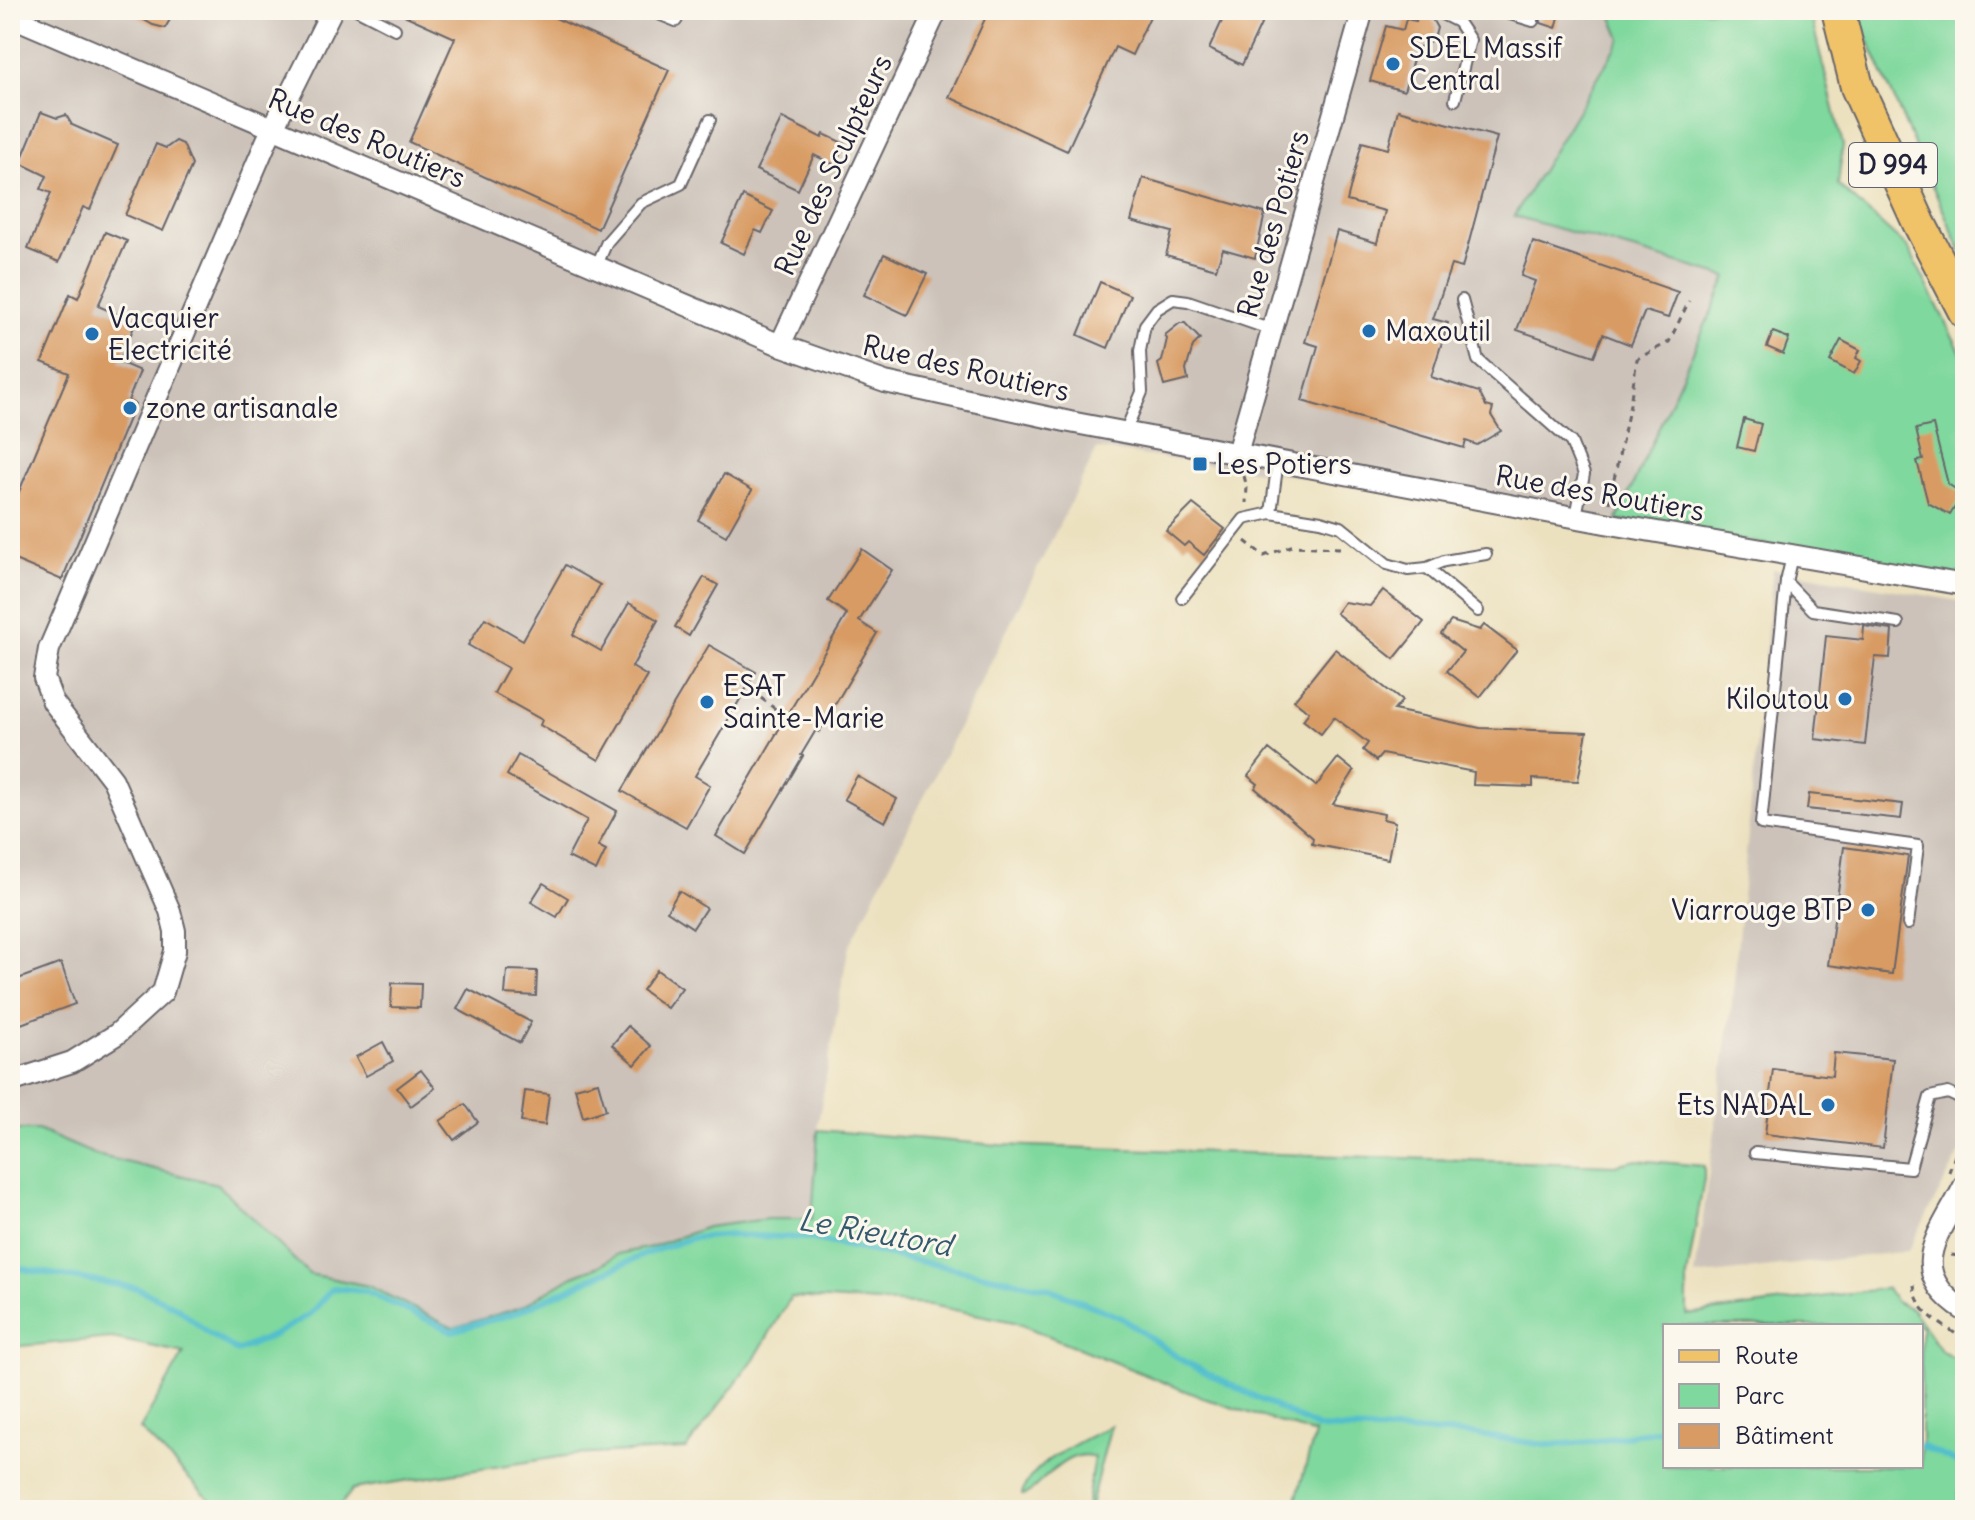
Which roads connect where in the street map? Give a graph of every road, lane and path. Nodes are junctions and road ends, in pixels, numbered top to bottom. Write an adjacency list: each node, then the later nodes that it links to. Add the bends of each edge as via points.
1 (332, 10): 15 (street)
2 (358, 10): 12 (lane)
3 (649, 10): 4 (lane, via 676,21)
4 (682, 10)
5 (937, 10): 21 (street, Rue des Sculpteurs)
6 (1363, 10): 20 (street, Rue des Potiers)
7 (1434, 10): 13 (lane, via 1458,22 1470,40)
8 (1497, 10): 11 (lane)
9 (1838, 10): 19 (main road, D 994, via 1857,87)
10 (10, 16): 15 (street, Rue des Routiers)
11 (1533, 21)
12 (395, 29)
13 (1455, 100)
14 (710, 120): 16 (lane, via 681,184 641,203 607,242)
15 (273, 128): 16 (street, Rue des Routiers); 39 (street, via 49,649 44,678 53,702 113,780 158,882 175,931 171,972 163,992 117,1034 72,1062)
16 (596, 267): 21 (street, Rue des Routiers)
17 (1462, 300): 26 (lane, via 1478,360 1571,442 1584,474)
18 (1689, 301): 27 (path, via 1669,342 1637,359)
19 (1965, 312)
20 (1272, 330): 22 (lane, via 1188,301 1173,299 1157,309 1145,325 1142,392); 23 (street, Rue des Potiers)
21 (780, 345): 22 (street, Rue des Routiers, via 885,382)
22 (1125, 432): 23 (street, Rue des Routiers)
23 (1237, 453): 24 (street, Rue des Routiers)
24 (1278, 460): 25 (lane); 26 (street, Rue des Routiers)
25 (1271, 513): 30 (lane, via 1341,527 1387,564); 33 (lane, via 1244,519)
26 (1576, 517): 27 (street, Rue des Routiers)
27 (1605, 523): 29 (street, Rue des Routiers)
28 (1486, 554): 30 (lane)
29 (1792, 556): 31 (lane); 32 (street, Rue des Routiers)
30 (1427, 568): 34 (lane)
31 (1786, 582): 35 (lane, via 1813,610); 38 (lane, via 1761,824 1918,846)
32 (1965, 585)
33 (1182, 598)
34 (1478, 611)
35 (1898, 623)
36 (761, 698): 37 (path, via 783,715)
37 (776, 734)
38 (1908, 924)
39 (10, 1082)
40 (1965, 1101): 42 (lane, via 1948,1093 1930,1097 1910,1168)
41 (1965, 1127): 43 (path)
42 (1755, 1153)
43 (1956, 1181): 44 (street, via 1933,1242)
44 (1935, 1279): 45 (street); 46 (street)
45 (1965, 1292)
46 (1965, 1311)

